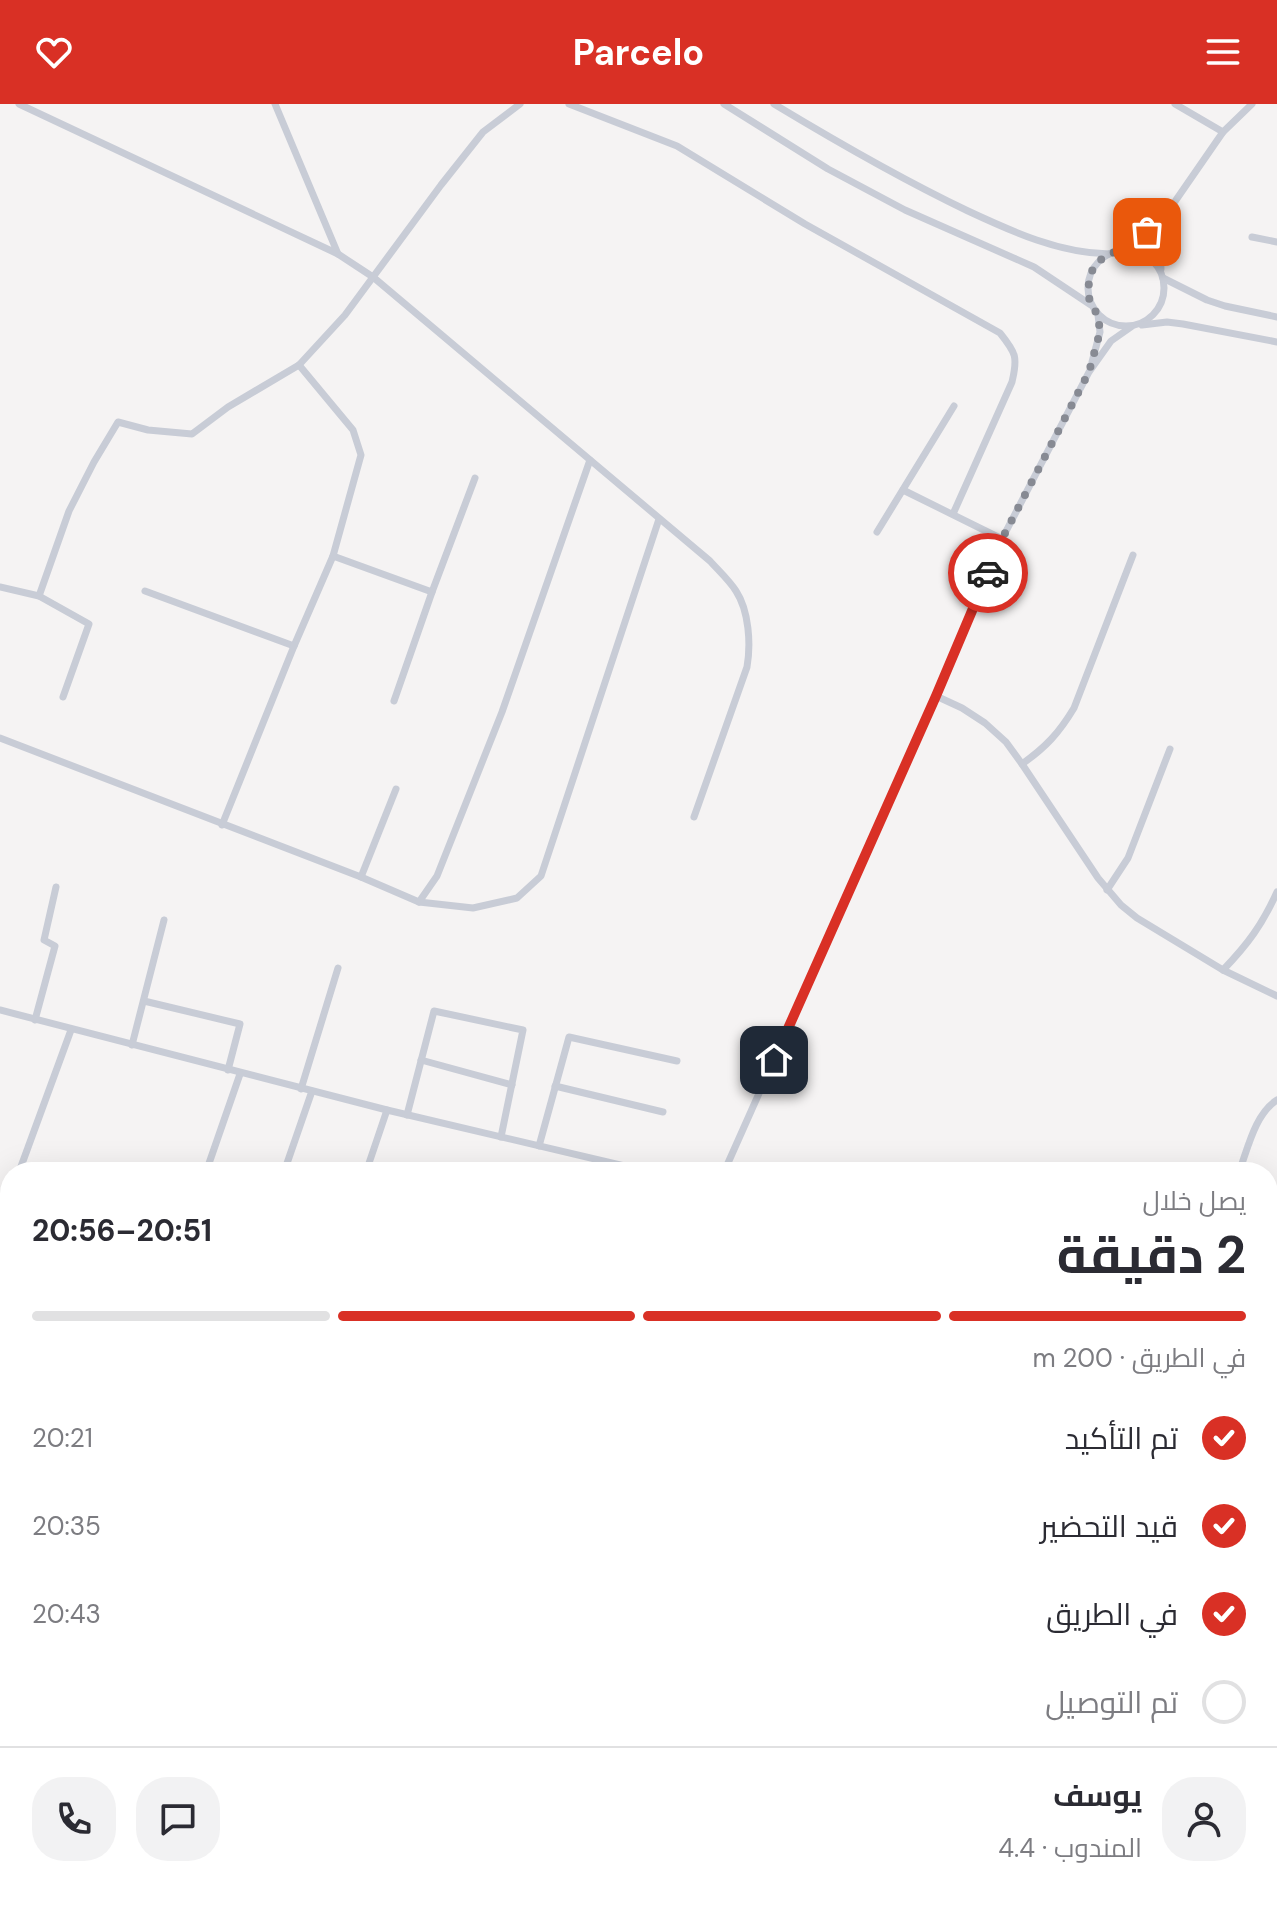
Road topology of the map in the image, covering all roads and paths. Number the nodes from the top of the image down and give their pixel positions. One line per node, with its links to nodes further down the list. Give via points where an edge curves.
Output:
1 (19, 104): 14 (lane)
2 (275, 104): 14 (lane)
3 (520, 104): 17 (lane, via 483,132)
4 (569, 104): 29 (lane, via 677,146 1000,333 1013,350 1012,382)
5 (724, 104): 18 (lane, via 841,176 1034,267)
6 (774, 104): 15 (lane, via 915,186 1012,231 1072,250)
7 (1175, 104): 9 (lane)
8 (1252, 104): 9 (lane)
9 (1223, 132): 10 (lane)
10 (1167, 213): 13 (lane); 16 (lane, via 1160,241)
11 (1252, 237): 12 (lane)
12 (1277, 242)
13 (1125, 249): 15 (lane); 16 (lane, via 1144,254)
14 (338, 254): 17 (lane)
15 (1109, 254): 18 (lane, via 1092,271)
16 (1162, 274): 20 (lane, via 1207,300); 21 (lane, via 1159,309)
17 (373, 277): 23 (lane); 26 (lane)
18 (1091, 305): 19 (lane)
19 (1098, 315): 21 (lane, via 1113,325); 24 (lane, via 1100,332)
20 (1277, 317)
21 (1135, 326): 22 (lane, via 1167,322); 24 (lane, via 1111,341)
22 (1277, 342)
23 (299, 365): 34 (lane, via 353,430 361,455); 38 (lane, via 192,434 118,422 69,511)
24 (1089, 372): 32 (lane)
25 (954, 406): 28 (lane)
26 (590, 460): 30 (lane); 53 (lane, via 502,712 437,876)
27 (475, 478): 37 (lane)
28 (903, 490): 29 (lane); 31 (lane)
29 (953, 514): 32 (lane)
30 (659, 519): 47 (lane, via 710,561 737,592 746,617 747,667); 53 (lane, via 541,876 517,898 473,908)
31 (877, 532)
32 (1002, 539): 40 (lane)
33 (1133, 555): 45 (lane, via 1074,708 1061,730)
34 (333, 556): 37 (lane); 39 (lane)
35 (0, 587): 38 (lane)
36 (145, 591): 39 (lane)
37 (432, 592): 42 (lane)
38 (39, 596): 41 (lane, via 89,624)
39 (294, 646): 48 (lane)
40 (936, 696): 45 (lane, via 985,723); 82 (lane)
41 (63, 697)
42 (394, 701)
43 (0, 738): 48 (lane)
44 (1170, 749): 51 (lane, via 1128,858)
45 (1022, 764): 51 (lane)
46 (396, 789): 49 (lane)
47 (694, 817)
48 (222, 825): 49 (lane)
49 (361, 877): 53 (lane)
50 (56, 887): 60 (lane, via 44,940 55,946)
51 (1107, 890): 56 (lane, via 1137,918)
52 (1277, 892): 56 (lane, via 1266,917)
53 (419, 902)
54 (164, 920): 58 (lane)
55 (338, 968): 69 (lane)
56 (1223, 970): 57 (lane)
57 (1277, 996)
58 (144, 1001): 62 (lane); 65 (lane, via 240,1024)
59 (0, 1010): 60 (lane)
60 (35, 1020): 61 (lane)
61 (71, 1030): 62 (lane); 77 (lane)
62 (132, 1045): 65 (lane)
63 (421, 1060): 67 (lane); 67 (lane, via 434,1011 523,1030); 74 (lane)
64 (677, 1061): 68 (lane, via 569,1037)
65 (228, 1070): 66 (lane)
66 (240, 1074): 69 (lane); 78 (lane)
67 (512, 1085): 75 (lane)
68 (555, 1086): 73 (lane); 76 (lane)
69 (301, 1089): 70 (lane)
70 (312, 1091): 72 (lane); 79 (lane)
71 (1277, 1100): 83 (lane, via 1265,1109)
72 (387, 1110): 74 (lane); 80 (lane)
73 (663, 1112)
74 (407, 1115): 75 (lane)
75 (501, 1137): 76 (lane)
76 (539, 1146): 81 (lane)
77 (23, 1162)
78 (209, 1162)
79 (287, 1162)
80 (369, 1162)
81 (594, 1162)
82 (728, 1162)
83 (1243, 1162)

